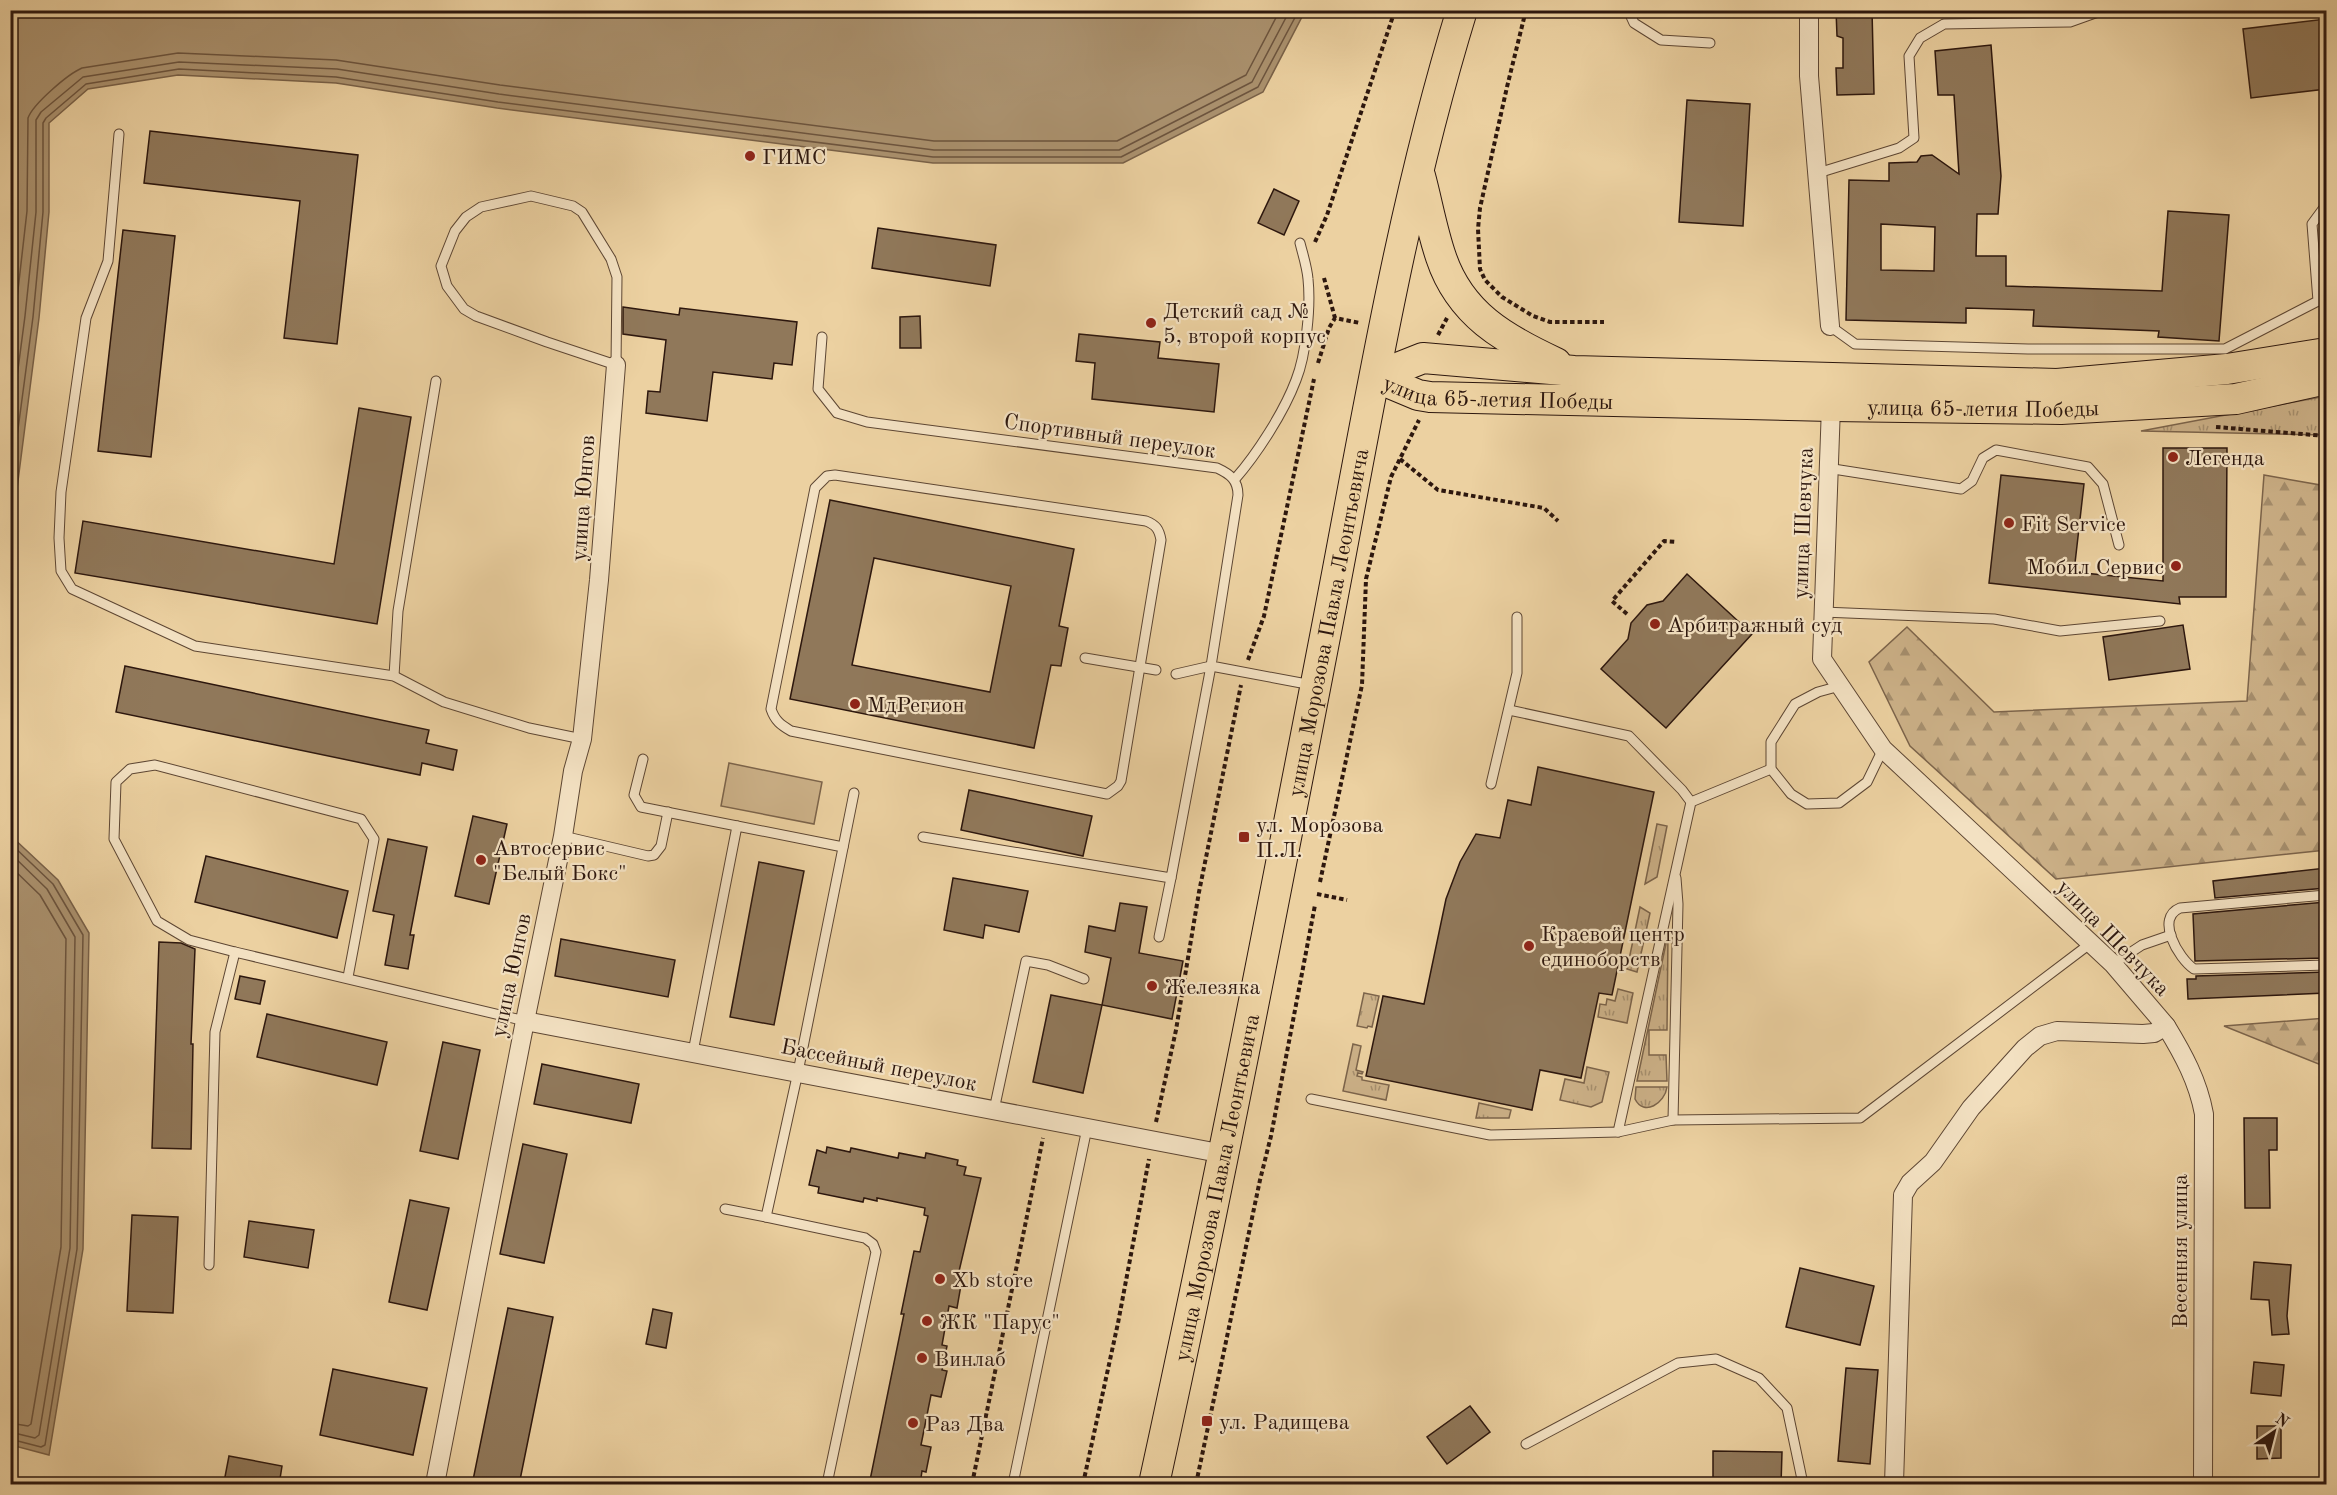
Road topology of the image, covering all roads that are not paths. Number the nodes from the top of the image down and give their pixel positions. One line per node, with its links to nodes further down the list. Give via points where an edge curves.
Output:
1 (1462, 10): 7 (main road, улица Морозова Павла Леонтьевича)
2 (1628, 10): 5 (lane, via 1634,23 1661,40)
3 (1809, 10): 8 (street, via 1809,76)
4 (2219, 12): 8 (lane, via 2098,12 2070,22 1944,24 1920,38 1909,56 1914,138 1899,148)
5 (1710, 43)
6 (119, 134): 32 (lane, via 108,261 86,318 61,492 61,571 72,589 195,646)
7 (1419, 170): 16 (main road, via 1441,257 1470,309 1504,337); 17 (main road, улица Морозова Павла Леонтьевича)
8 (1818, 172): 12 (street)
9 (2326, 205): 11 (lane, via 2312,225)
10 (1300, 243): 22 (lane, via 1308,277 1309,314 1297,378 1255,454)
11 (2322, 300): 12 (lane, via 2225,349 1855,345)
12 (1830, 326)
13 (822, 338): 22 (lane, Спортивный переулок, via 818,389 837,413 867,422 1217,468)
14 (2326, 353): 16 (main road, улица 65-летия Победы, via 2227,369 2057,384)
15 (616, 365): 15 (lane, via 617,277 611,259 582,212 573,206 531,196 481,207 465,217 454,231 441,266 447,286 464,309); 36 (street, улица Юнгов, via 600,580)
16 (1574, 371): 17 (main road, улица 65-летия Победы, via 1422,358)
17 (1375, 377): 20 (main road, улица 65-летия Победы, via 1430,397); 33 (main road, улица Морозова Павла Леонтьевича)
18 (2326, 379): 20 (main road, улица 65-летия Победы, via 2236,399 2061,410)
19 (436, 381): 32 (lane, via 398,611)
20 (1831, 406): 21 (street, улица Шевчука)
21 (1827, 468): 23 (lane, via 1961,489 1972,481 1983,458 1996,450 2088,467 2103,484); 24 (street, улица Шевчука)
22 (1235, 479): 28 (lane, Спортивный переулок, via 1238,495)
23 (2119, 545)
24 (1823, 612): 26 (lane, via 1994,619 2060,631); 34 (street, улица Шевчука, via 1822,659)
25 (1517, 617): 35 (lane, via 1518,673)
26 (2160, 621)
27 (1085, 658): 29 (lane)
28 (1211, 666): 31 (lane); 33 (lane); 49 (lane, Спортивный переулок)
29 (1139, 667): 29 (lane, via 1161,540 1155,525 835,475 827,476 815,488 771,710 786,728 803,733 1107,794 1121,781); 30 (lane)
30 (1156, 670)
31 (1176, 674)
32 (394, 676): 36 (lane, via 444,702 529,728)
33 (1316, 686): 68 (main road, улица Морозова Павла Леонтьевича)
34 (1840, 686): 37 (street, улица Шевчука); 39 (lane, via 1795,704 1771,742)
35 (1509, 710): 40 (lane); 42 (lane, via 1629,736)
36 (582, 739): 45 (street, улица Юнгов)
37 (1883, 748): 39 (lane, via 1867,782 1839,802 1807,804 1791,794); 53 (street, улица Шевчука)
38 (643, 759): 43 (lane, via 636,801 641,807)
39 (1771, 769): 42 (lane)
40 (1491, 784)
41 (854, 793): 47 (lane)
42 (1691, 802): 48 (lane)
43 (668, 812): 44 (lane); 45 (lane, via 661,846 654,855)
44 (737, 826): 47 (lane); 61 (lane)
45 (563, 836): 59 (street, улица Юнгов)
46 (923, 837): 49 (lane)
47 (843, 847): 62 (lane)
48 (1675, 867): 65 (lane, via 1678,904); 67 (lane)
49 (1171, 878): 52 (lane, Спортивный переулок)
50 (2326, 895): 51 (lane, via 2180,908 2169,916)
51 (2171, 935): 55 (lane, via 2142,945); 56 (lane, via 2183,960 2194,969)
52 (1159, 937)
53 (2091, 943): 55 (street, улица Шевчука); 65 (lane, via 1860,1118)
54 (236, 952): 57 (lane); 57 (lane, via 189,940 157,921 114,839 116,782 130,769 155,765 361,819 374,839); 71 (lane, via 215,1032)
55 (2113, 964): 60 (street, улица Шевчука)
56 (2326, 965)
57 (348, 977): 59 (lane)
58 (1084, 979): 64 (lane, via 1026,961)
59 (525, 1020): 61 (street, Бассейный переулок); 73 (street, улица Юнгов)
60 (2166, 1026): 78 (street, улица Шевчука, via 2143,1034 2057,1031 2040,1036 1971,1108 1933,1162 1910,1183 1903,1195); 79 (street, Весенняя улица, via 2188,1063 2204,1114)
61 (693, 1052): 62 (street, Бассейный переулок)
62 (798, 1072): 64 (street, Бассейный переулок); 70 (lane)
63 (1311, 1099): 67 (lane, via 1490,1135)
64 (994, 1110): 66 (street, Бассейный переулок)
65 (1673, 1120): 67 (lane)
66 (1088, 1128): 68 (street, Бассейный переулок); 75 (lane)
67 (1618, 1132)
68 (1224, 1154): 76 (main road, улица Морозова Павла Леонтьевича)
69 (725, 1209): 70 (lane)
70 (766, 1217): 74 (lane, via 865,1238 876,1252)
71 (209, 1265)
72 (1526, 1444): 77 (lane, via 1678,1363 1716,1359 1759,1378 1787,1408)
73 (435, 1485)
74 (827, 1485)
75 (1013, 1485)
76 (1154, 1485)
77 (1803, 1485)
78 (1894, 1485)
79 (2203, 1485)

